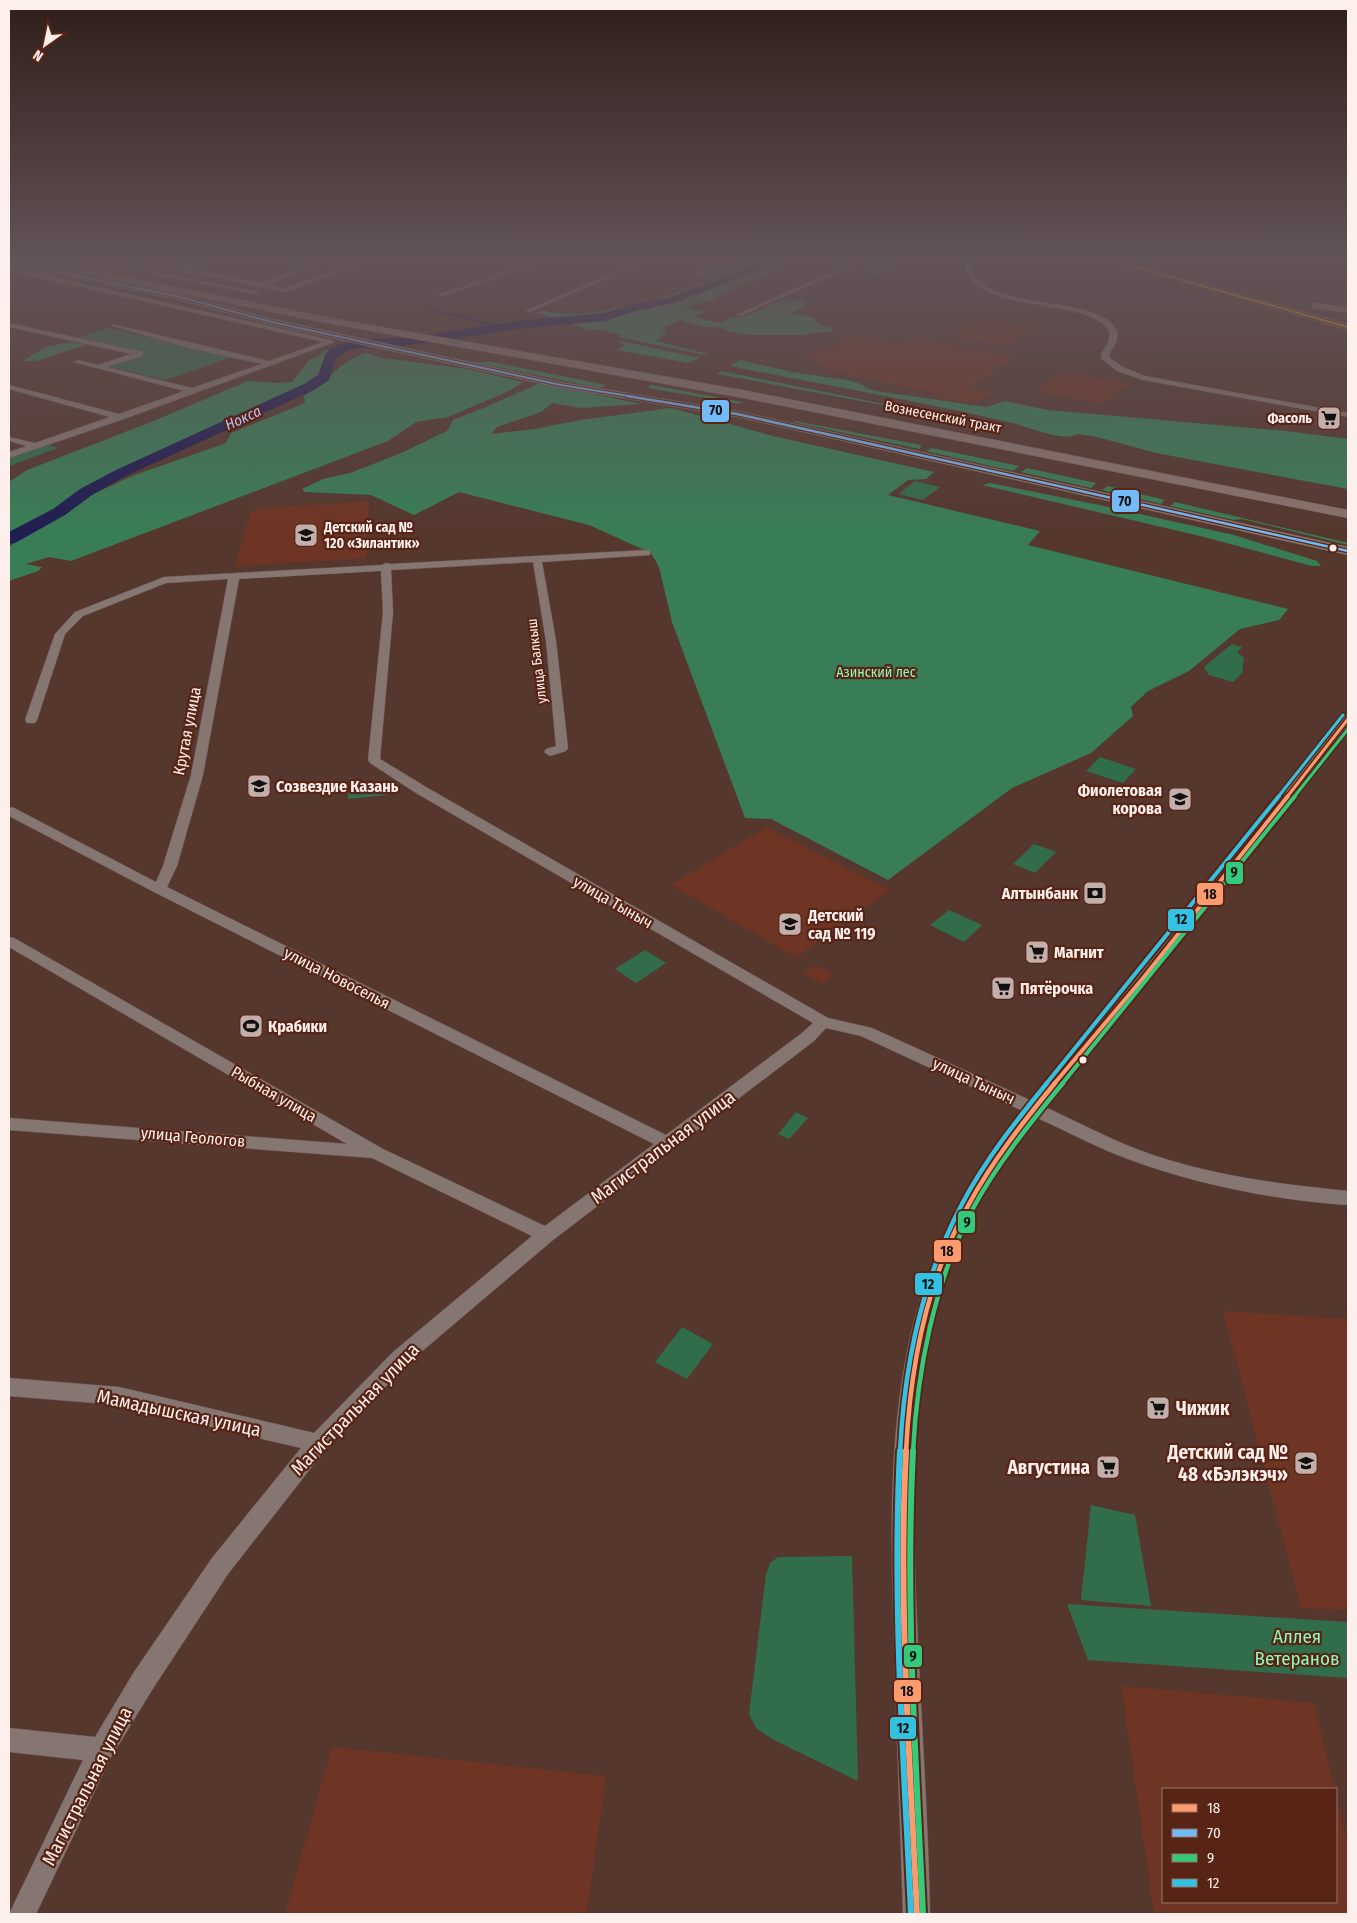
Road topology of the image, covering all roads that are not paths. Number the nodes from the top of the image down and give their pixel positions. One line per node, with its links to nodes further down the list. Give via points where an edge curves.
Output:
1 (120, 350): 10 (street, via 140,354)
2 (209, 350): 9 (street)
3 (308, 350): 9 (street)
4 (400, 350): 20 (street, via 562,385 737,414)
5 (491, 350): 19 (main road, Вознесенский тракт, via 743,394)
6 (531, 350): 18 (main road, Вознесенский тракт, via 755,389)
7 (1108, 350): 13 (street, via 1106,359 1120,369 1143,378)
8 (78, 362): 10 (street)
9 (268, 363): 12 (street)
10 (99, 368): 12 (street)
11 (9, 387): 14 (street)
12 (194, 391): 14 (street)
13 (1348, 415)
14 (121, 417): 16 (street)
15 (9, 439): 16 (street)
16 (36, 446): 17 (street)
17 (9, 455)
18 (1348, 504)
19 (1348, 514)
20 (1348, 551)
21 (647, 553): 22 (street)
22 (537, 559): 23 (street); 27 (street, улица Балкыш, via 551,641 562,748)
23 (386, 566): 24 (street); 31 (street, улица Тыныч, via 388,612 374,760 420,790)
24 (234, 576): 26 (street, via 164,580 79,614 60,634); 29 (street, Крутая улица, via 197,775 170,866)
25 (1348, 719): 32 (street, via 1200,909)
26 (31, 720)
27 (550, 752)
28 (9, 811): 29 (street, улица Новоселья)
29 (159, 889): 34 (street, улица Новоселья)
30 (9, 941): 35 (street, Рыбная улица)
31 (823, 1022): 32 (street, улица Тыныч, via 866,1032); 34 (street, Магистральная улица, via 808,1037)
32 (1034, 1109): 36 (street, улица Тыныч, via 1175,1170 1254,1186); 43 (street, via 977,1188 953,1237 932,1293 916,1354 908,1421 903,1528)
33 (9, 1124): 35 (street, улица Геологов)
34 (667, 1143): 37 (street, Магистральная улица)
35 (377, 1153): 37 (street, Рыбная улица)
36 (1348, 1198)
37 (546, 1236): 39 (street, Магистральная улица, via 400,1358)
38 (9, 1387): 39 (street, Мамадышская улица, via 119,1396)
39 (318, 1443): 41 (street, Магистральная улица, via 220,1566)
40 (9, 1740): 41 (street)
41 (101, 1750): 42 (street, Магистральная улица)
42 (22, 1914)
43 (917, 1914)

